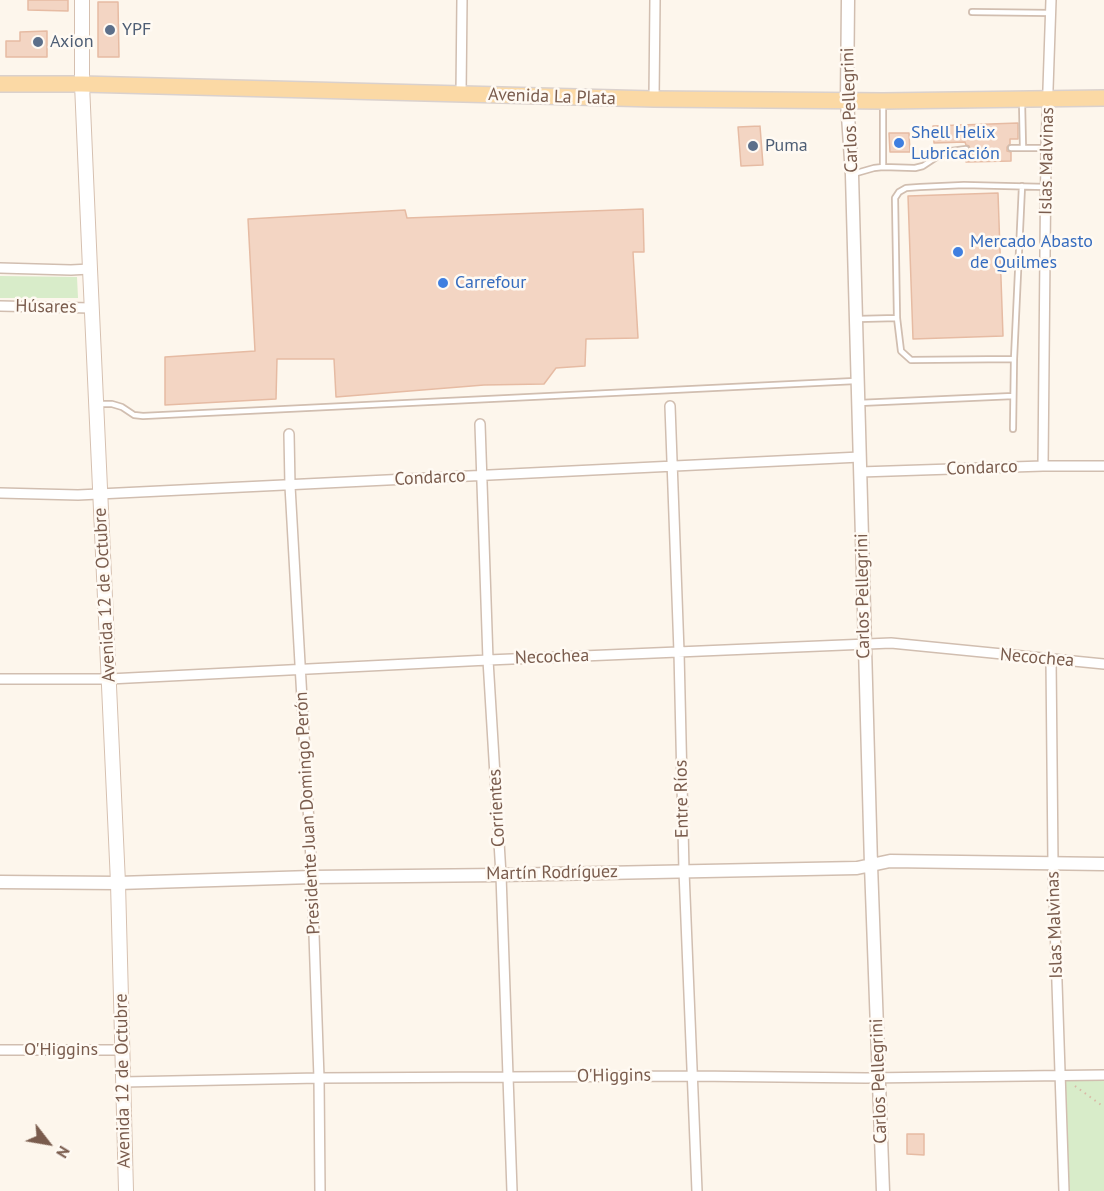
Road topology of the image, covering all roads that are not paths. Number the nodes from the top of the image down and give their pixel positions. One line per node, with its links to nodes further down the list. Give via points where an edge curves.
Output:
1 (82, 0): 9 (main road, Avenida 12 de Octubre)
2 (462, 0): 10 (street)
3 (655, 0): 12 (street)
4 (848, 0): 15 (street, Carlos Pellegrini)
5 (1051, 0): 7 (street, Islas Malvinas)
6 (972, 12): 7 (lane)
7 (1051, 14): 14 (street, Islas Malvinas)
8 (0, 84): 9 (main road, Avenida La Plata)
9 (82, 84): 10 (main road, Avenida La Plata); 26 (main road, Avenida 12 de Octubre)
10 (461, 94): 12 (main road, Avenida La Plata)
11 (1104, 98): 14 (main road, Avenida La Plata)
12 (654, 99): 15 (main road, Avenida La Plata)
13 (1022, 100): 14 (main road, Avenida La Plata); 16 (main road, Avenida La Plata); 19 (lane)
14 (1048, 100): 17 (street, Islas Malvinas)
15 (847, 101): 16 (main road, Avenida La Plata); 22 (street, Carlos Pellegrini)
16 (884, 101): 21 (lane)
17 (1046, 147): 19 (lane); 24 (street, Islas Malvinas)
18 (1011, 148): 19 (lane)
19 (1023, 148)
20 (966, 149): 21 (lane, via 951,150 915,168)
21 (883, 167): 22 (lane)
22 (852, 175): 30 (street, Carlos Pellegrini)
23 (1022, 186): 24 (lane); 29 (lane, via 920,187 906,188 897,194); 31 (lane)
24 (1046, 187): 42 (street, Islas Malvinas)
25 (0, 268): 26 (street, Húsares)
26 (90, 269): 28 (main road, Avenida 12 de Octubre)
27 (0, 306): 28 (street, Húsares)
28 (91, 308): 35 (main road, Avenida 12 de Octubre)
29 (897, 318): 30 (lane); 31 (lane, via 901,351 911,360)
30 (856, 320): 32 (street, Carlos Pellegrini)
31 (1014, 359): 33 (lane)
32 (858, 381): 34 (street, Carlos Pellegrini); 35 (lane, via 143,416 112,404)
33 (1013, 396): 34 (lane); 38 (lane)
34 (859, 403): 40 (street, Carlos Pellegrini)
35 (96, 404): 48 (main road, Avenida 12 de Octubre)
36 (670, 406): 41 (street, Entre Ríos)
37 (480, 424): 45 (street, Corrientes)
38 (1013, 429)
39 (289, 434): 46 (street, Presidente Juan Domingo Perón)
40 (860, 458): 41 (street, Condarco); 44 (street, Carlos Pellegrini)
41 (672, 466): 45 (street, Condarco); 50 (street, Entre Ríos)
42 (1043, 466): 43 (street, Condarco); 44 (street, Condarco)
43 (1104, 466)
44 (860, 472): 49 (street, Carlos Pellegrini)
45 (482, 476): 46 (street, Condarco); 52 (street, Corrientes)
46 (290, 486): 48 (street, Condarco); 54 (street, Presidente Juan Domingo Perón)
47 (0, 493): 48 (street, Condarco)
48 (100, 494): 56 (main road, Avenida 12 de Octubre)
49 (864, 645): 50 (street, Necochea); 51 (street, Necochea, via 891,643); 59 (street, Carlos Pellegrini)
50 (679, 652): 52 (street, Necochea); 60 (street, Entre Ríos)
51 (1051, 659): 53 (street, Necochea); 57 (street, Islas Malvinas)
52 (488, 660): 54 (street, Necochea); 61 (street, Corrientes)
53 (1104, 664)
54 (300, 669): 56 (street, Necochea); 62 (street, Presidente Juan Domingo Perón)
55 (0, 679): 56 (street, Necochea)
56 (109, 679): 64 (main road, Avenida 12 de Octubre)
57 (1053, 864): 58 (street, Martín Rodríguez); 59 (street, Martín Rodríguez, via 890,861); 69 (street, Islas Malvinas)
58 (1104, 864)
59 (871, 865): 60 (street, Martín Rodríguez); 71 (street, Carlos Pellegrini)
60 (684, 871): 61 (street, Martín Rodríguez); 68 (street, Entre Ríos)
61 (501, 875): 62 (street, Martín Rodríguez); 70 (street, Corrientes)
62 (312, 877): 64 (street, Martín Rodríguez); 72 (street, Presidente Juan Domingo Perón)
63 (0, 882): 64 (street, Martín Rodríguez)
64 (118, 884): 66 (main road, Avenida 12 de Octubre)
65 (0, 1050): 66 (street, O'Higgins)
66 (122, 1050): 73 (main road, Avenida 12 de Octubre)
67 (1104, 1075): 69 (street, O'Higgins)
68 (693, 1076): 70 (street, O'Higgins); 71 (street, O'Higgins); 77 (street, Entre Ríos)
69 (1060, 1076): 71 (street, O'Higgins); 79 (street, Islas Malvinas)
70 (508, 1077): 72 (street, O'Higgins); 76 (street, Corrientes)
71 (879, 1077): 78 (street, Carlos Pellegrini)
72 (318, 1078): 73 (street, O'Higgins); 75 (street, Presidente Juan Domingo Perón)
73 (123, 1082): 74 (main road, Avenida 12 de Octubre)
74 (126, 1191)
75 (320, 1191)
76 (512, 1191)
77 (697, 1191)
78 (883, 1191)
79 (1064, 1191)

